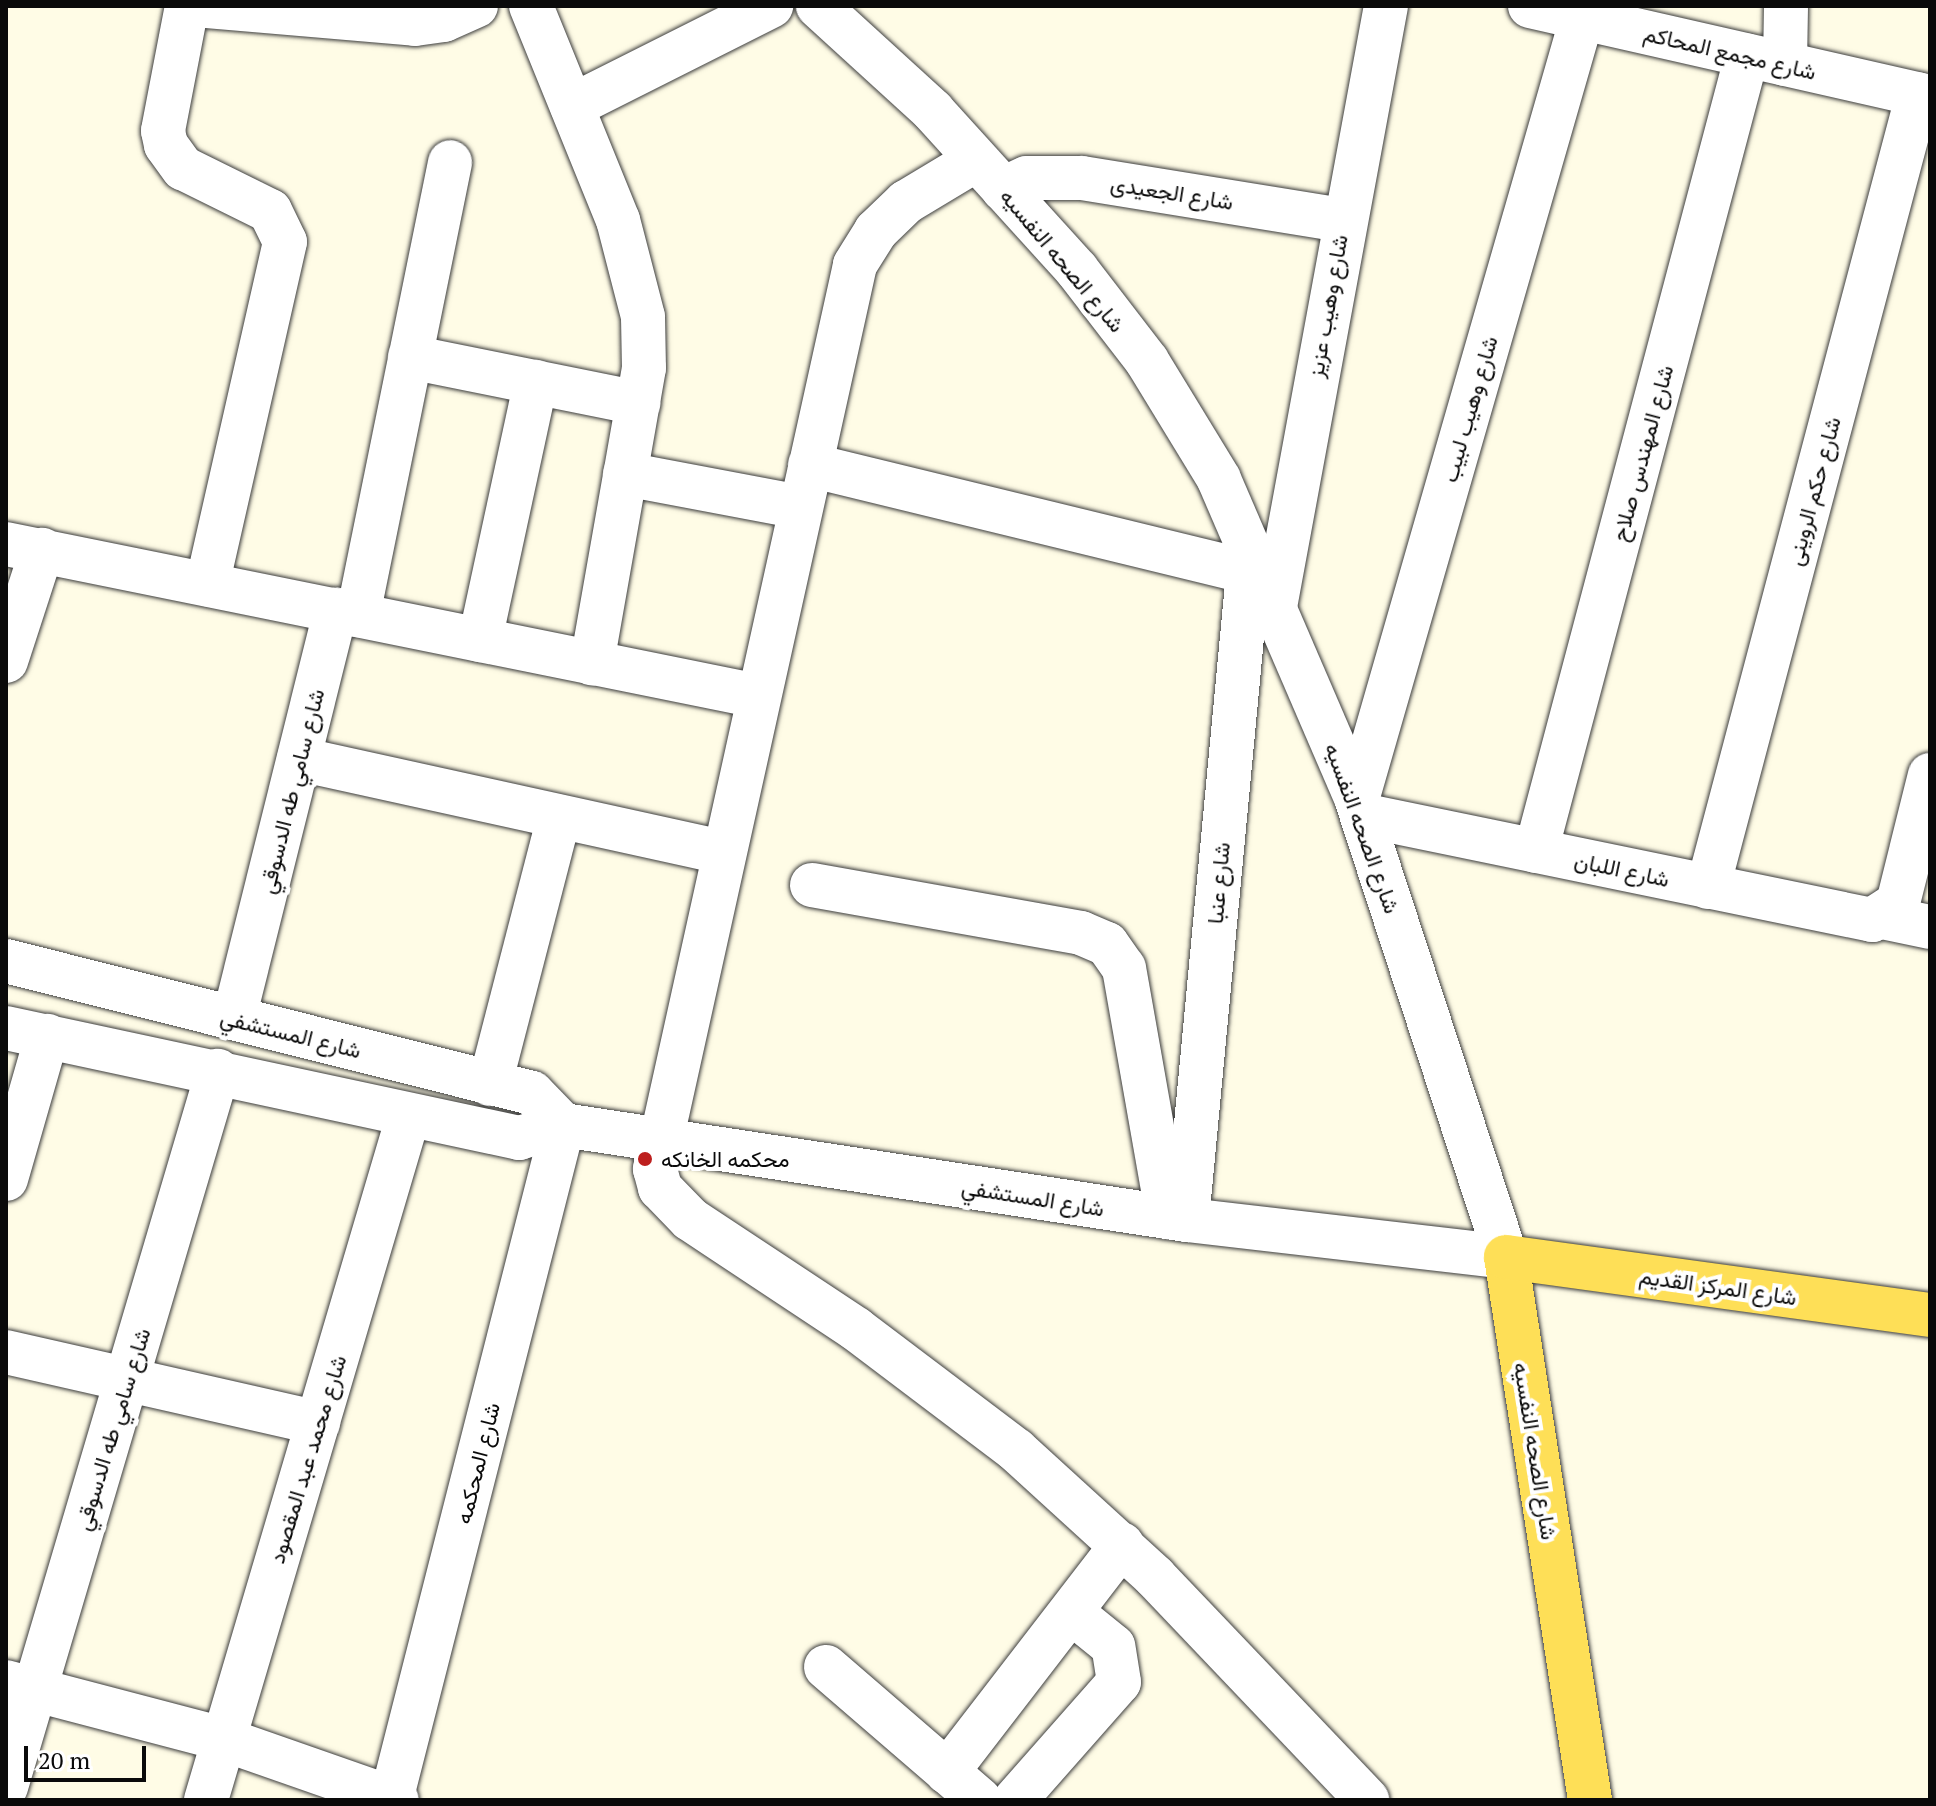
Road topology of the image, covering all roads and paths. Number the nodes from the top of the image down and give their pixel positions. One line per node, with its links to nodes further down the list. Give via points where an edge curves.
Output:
1 (187, 6): 25 (street, via 163,131 166,145 183,168 270,211 285,242)
2 (207, 6): 3 (street, via 415,24 444,20)
3 (476, 6)
4 (531, 6): 13 (street)
5 (771, 6): 13 (street)
6 (818, 6): 15 (street, شارع الصحه النفسيه, via 933,111)
7 (1386, 6): 16 (street, شارع وهيب عزيز)
8 (1530, 6): 10 (street, شارع مجمع المحاكم)
9 (1786, 6): 11 (street, شارع المهندس صلاح)
10 (1582, 18): 11 (street, شارع مجمع المحاكم); 34 (street, شارع وهيب لبيب)
11 (1766, 60): 12 (street, شارع مجمع المحاكم); 36 (street, شارع المهندس صلاح)
12 (1924, 96): 39 (street, شارع حكم الروينى)
13 (572, 106): 19 (street, via 634,268 643,330)
14 (450, 162): 17 (street, شارع سامي طه الدسوقي)
15 (989, 174): 16 (street, شارع الجعيدى, via 1082,178); 20 (street, شارع الجعيدى, via 906,202 876,231 855,265); 24 (street, شارع الصحه النفسيه, via 1077,270 1147,361 1219,479)
16 (1342, 220): 26 (street, شارع وهيب عزيز)
17 (410, 357): 18 (street); 27 (street, شارع سامي طه الدسوقي)
18 (536, 382): 19 (street); 28 (street)
19 (638, 403): 21 (street)
20 (810, 465): 22 (street, شارع الجعيدى); 24 (street)
21 (625, 474): 22 (street); 30 (street)
22 (799, 507): 31 (street, شارع الجعيدى)
23 (24, 547): 25 (street); 29 (street)
24 (1249, 559): 26 (street, شارع الصحه النفسيه); 51 (street, شارع عنبا)
25 (207, 584): 27 (street)
26 (1275, 607): 34 (street, شارع الصحه النفسيه)
27 (347, 612): 28 (street); 32 (street, شارع سامي طه الدسوقي)
28 (480, 640): 30 (street)
29 (6, 661)
30 (592, 663): 31 (street)
31 (757, 696): 37 (street, شارع الجعيدى)
32 (299, 759): 35 (street); 43 (street, شارع سامي طه الدسوقي)
33 (1930, 775): 40 (street, via 1898,903)
34 (1360, 808): 36 (street, شارع اللبان); 52 (street, شارع الصحه النفسيه)
35 (559, 817): 37 (street); 46 (street)
36 (1536, 851): 39 (street, شارع اللبان)
37 (721, 852): 49 (street, شارع الجعيدى)
38 (812, 885): 51 (street, via 1081,933 1107,944 1124,968)
39 (1708, 887): 40 (street, شارع اللبان, via 1861,919)
40 (1882, 917): 41 (street, شارع اللبان)
41 (1930, 927)
42 (6, 961): 43 (street, شارع المستشفي)
43 (234, 1018): 46 (street, شارع المستشفي)
44 (26, 1032): 45 (street, شارع المستشفي); 50 (street)
45 (218, 1071): 47 (street, شارع المستشفي); 55 (street, شارع سامي طه الدسوقي)
46 (490, 1084): 48 (street, شارع المستشفي, via 532,1093)
47 (408, 1117): 48 (street, شارع المستشفي, via 519,1138); 56 (street, شارع محمد عبد المقصود)
48 (563, 1125): 49 (street, شارع المستشفي); 64 (street, شارع المحكمه)
49 (660, 1141): 51 (street, شارع المستشفي); 57 (street, شارع الجعيدى, via 655,1169 660,1188 673,1205 937,1388)
50 (6, 1179)
51 (1177, 1218): 52 (street, شارع المستشفي)
52 (1506, 1257): 53 (main road, شارع المركز القديم); 69 (main road, شارع الصحه النفسيه)
53 (1930, 1315)
54 (6, 1352): 55 (street)
55 (127, 1379): 56 (street); 60 (street, شارع سامي طه الدسوقي)
56 (318, 1423): 61 (street, شارع محمد عبد المقصود)
57 (1122, 1545): 58 (street); 68 (street, شارع الجعيدى)
58 (1071, 1612): 62 (street); 67 (street, via 1113,1646 1119,1682)
59 (826, 1667): 62 (street)
60 (21, 1685): 61 (street); 63 (street, شارع سامي طه الدسوقي)
61 (223, 1739): 64 (street); 65 (street, شارع محمد عبد المقصود)
62 (947, 1772): 66 (street)
63 (6, 1787)
64 (393, 1799)
65 (206, 1800)
66 (980, 1800)
67 (1015, 1800)
68 (1367, 1800)
69 (1590, 1800)

